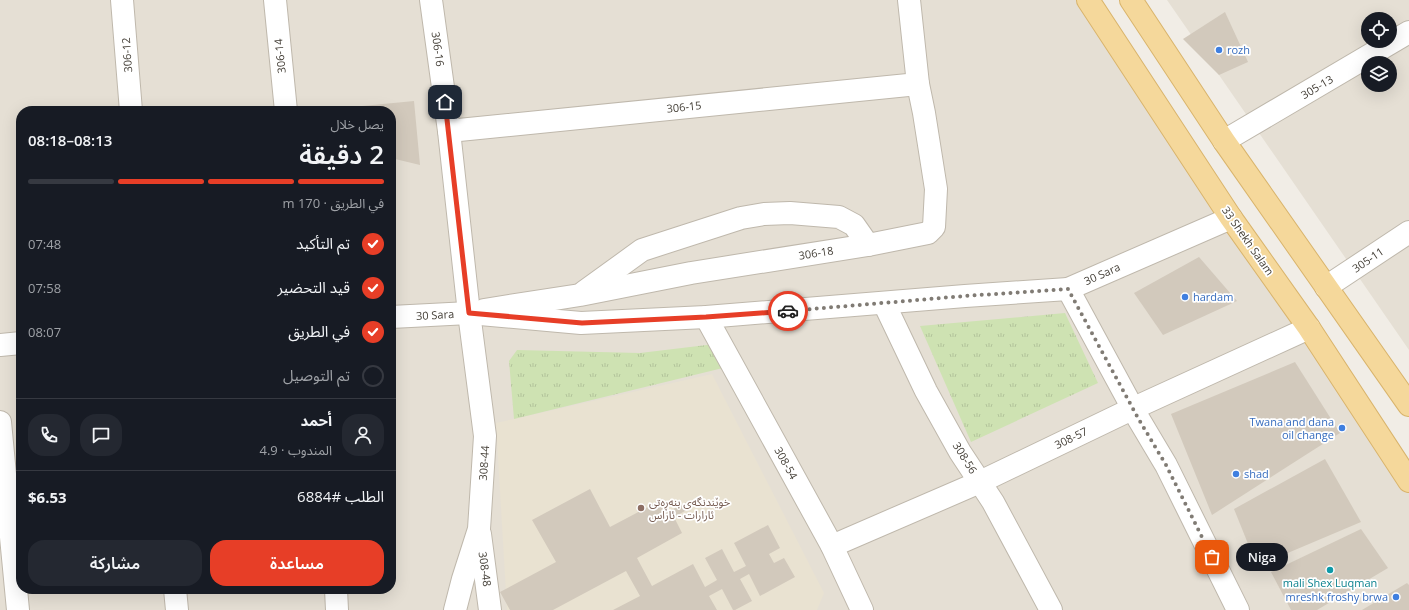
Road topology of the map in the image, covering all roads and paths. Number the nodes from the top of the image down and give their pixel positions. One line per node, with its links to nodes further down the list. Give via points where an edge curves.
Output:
1 (122, 0): 9 (street, 306-12)
2 (274, 0): 10 (street, 306-14)
3 (431, 0): 11 (street, 306-16)
4 (909, 0): 8 (street, 306-18)
5 (1088, 0): 13 (main road, 33 Shekh Salam)
6 (1133, 1): 12 (main road)
7 (1409, 32): 12 (street, 305-13)
8 (918, 84): 11 (street, 306-15); 15 (street, 306-18, via 936,189 934,227 928,233)
9 (131, 106)
10 (285, 106)
11 (449, 131): 20 (street, 306-16)
12 (1224, 141): 16 (main road)
13 (1231, 218): 17 (street, 30 Sara); 23 (main road, 33 Shekh Salam)
14 (1409, 232): 16 (street, 305-11)
15 (868, 245): 18 (street, 306-18, via 691,273); 18 (street, via 854,225 839,217 790,213 756,215 642,250)
16 (1326, 287): 26 (main road)
17 (1068, 289): 19 (street, 30 Sara); 27 (street)
18 (580, 295): 20 (street, 306-18)
19 (884, 303): 22 (street, 30 Sara); 30 (street, 308-56, via 926,391)
20 (469, 313): 21 (street, 30 Sara); 22 (street, 30 Sara, via 582,323); 31 (street, 308-44, via 485,436)
21 (396, 317)
22 (706, 317): 32 (street, 308-54)
23 (1309, 328): 27 (street, 308-57); 29 (main road, 33 Shekh Salam)
24 (16, 343): 25 (street)
25 (0, 345)
26 (1409, 405)
27 (1134, 408): 30 (street, 308-57); 44 (street, via 1166,465)
28 (0, 422): 33 (street)
29 (1409, 481)
30 (980, 482): 32 (street, 308-57); 43 (street, 308-56)
31 (479, 529): 40 (street, 308-44); 41 (street, 308-48)
32 (832, 546): 42 (street, 308-54)
33 (16, 589)
34 (16, 594): 37 (street)
35 (175, 594): 38 (street)
36 (336, 594): 39 (street)
37 (18, 610)
38 (177, 610)
39 (338, 610)
40 (456, 610)
41 (490, 610)
42 (862, 610)
43 (1051, 610)
44 (1238, 610)

